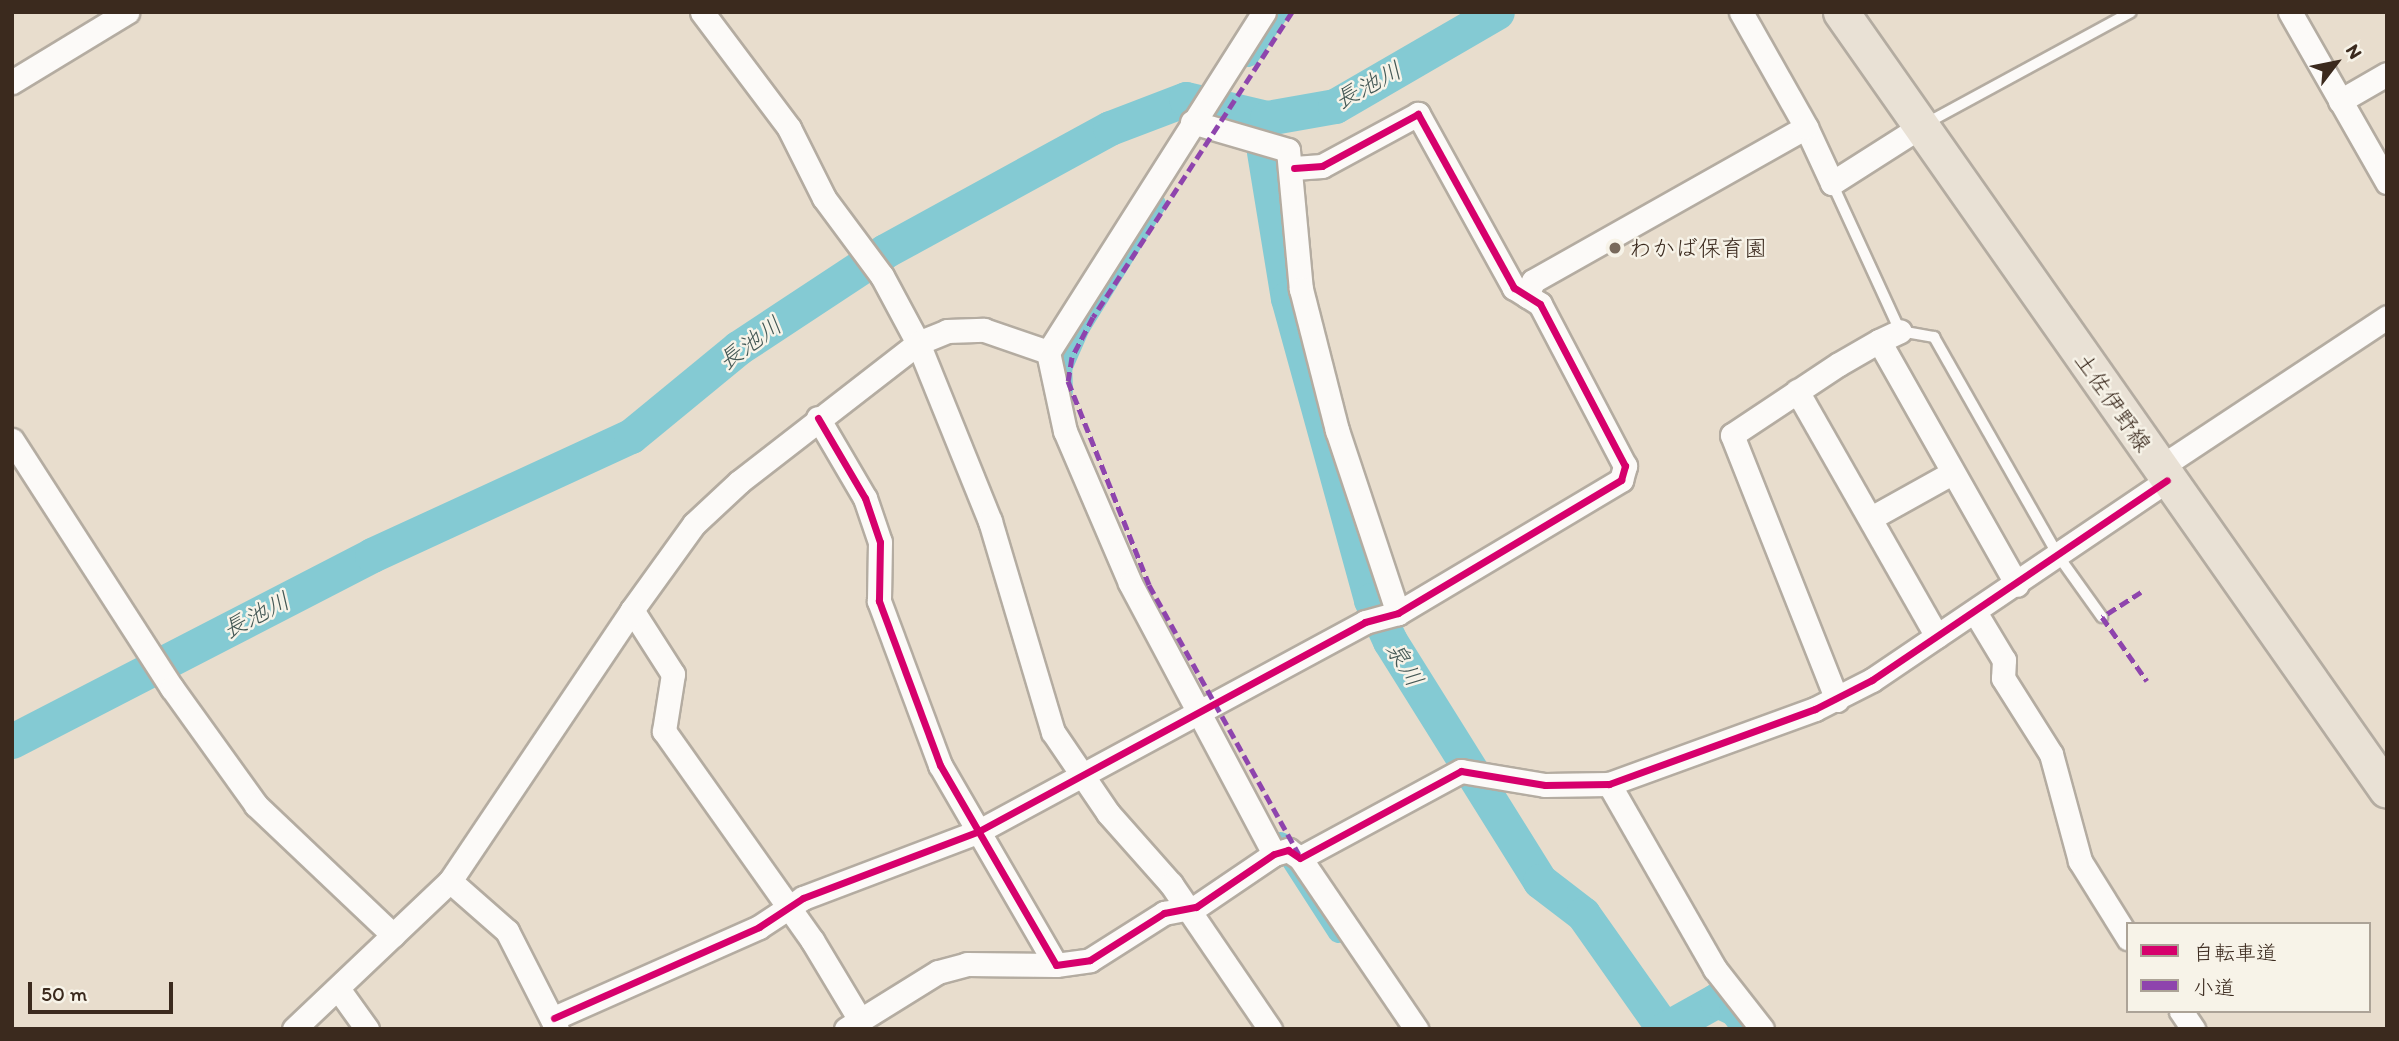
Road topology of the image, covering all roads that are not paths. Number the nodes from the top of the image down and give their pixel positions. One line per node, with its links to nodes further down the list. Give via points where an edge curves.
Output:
1 (127, 12): 9 (street)
2 (702, 12): 21 (street, via 789,128 824,198 882,276)
3 (1264, 12): 11 (street)
4 (1741, 12): 12 (street)
5 (1841, 12): 13 (main road, 土佐伊野線)
6 (2131, 12): 13 (lane)
7 (2290, 12): 10 (street)
8 (2387, 74): 10 (street)
9 (12, 82)
10 (2340, 101): 15 (street)
11 (1194, 118): 14 (street, via 1278,144); 22 (street)
12 (1806, 127): 16 (street); 17 (street, via 1533,281)
13 (1920, 127): 16 (street); 27 (main road, 土佐伊野線)
14 (1294, 168): 17 (street, via 1322,166 1418,114 1514,288); 34 (street, via 1301,289)
15 (2387, 182)
16 (1832, 183): 19 (lane)
17 (1527, 296): 34 (street, via 1540,304 1625,466 1621,480)
18 (2387, 317): 27 (street)
19 (1900, 331): 20 (street); 29 (lane, via 1934,337)
20 (1879, 341): 23 (street); 26 (street)
21 (918, 343): 22 (street, via 947,331 984,330); 24 (street); 38 (street, via 990,521 1041,706)
22 (1048, 352): 37 (street, via 1065,431 1130,583)
23 (1797, 391): 28 (street); 36 (street, via 1732,435)
24 (818, 418): 31 (street, via 694,524); 41 (street, via 865,498 880,542 880,601 940,765)
25 (12, 440): 46 (street, via 172,688 256,805)
26 (1952, 473): 28 (street); 30 (street)
27 (2163, 474): 29 (street); 40 (main road, 土佐伊野線)
28 (1871, 518): 35 (street)
29 (2059, 557): 30 (street); 33 (lane)
30 (2017, 585): 32 (street)
31 (632, 610): 43 (street); 44 (street, via 673,674 664,731)
32 (1975, 612): 35 (street); 47 (street, via 2004,660 2003,678 2051,754 2080,861)
33 (2102, 617)
34 (1385, 618): 37 (street)
35 (1937, 636): 36 (street)
36 (1837, 700): 39 (street)
37 (1204, 709): 38 (street); 42 (street)
38 (1077, 773): 41 (street); 45 (street, via 1171,884)
39 (1609, 784): 42 (street, via 1545,785 1470,771); 57 (street, via 1715,969)
40 (2387, 790)
41 (979, 831): 44 (street); 48 (street)
42 (1285, 853): 45 (street); 56 (street)
43 (450, 881): 46 (street); 51 (street, via 507,931)
44 (789, 907): 51 (street); 52 (street)
45 (1184, 909): 48 (street, via 1164,913 1090,960); 55 (street)
46 (393, 935): 49 (street)
47 (2126, 935)
48 (1056, 965): 52 (street, via 967,964 938,972)
49 (339, 990): 53 (street); 54 (street)
50 (2182, 1013): 58 (street)
51 (555, 1023)
52 (853, 1024)
53 (293, 1029)
54 (367, 1029)
55 (1270, 1029)
56 (1416, 1029)
57 (1762, 1029)
58 (2193, 1029)

